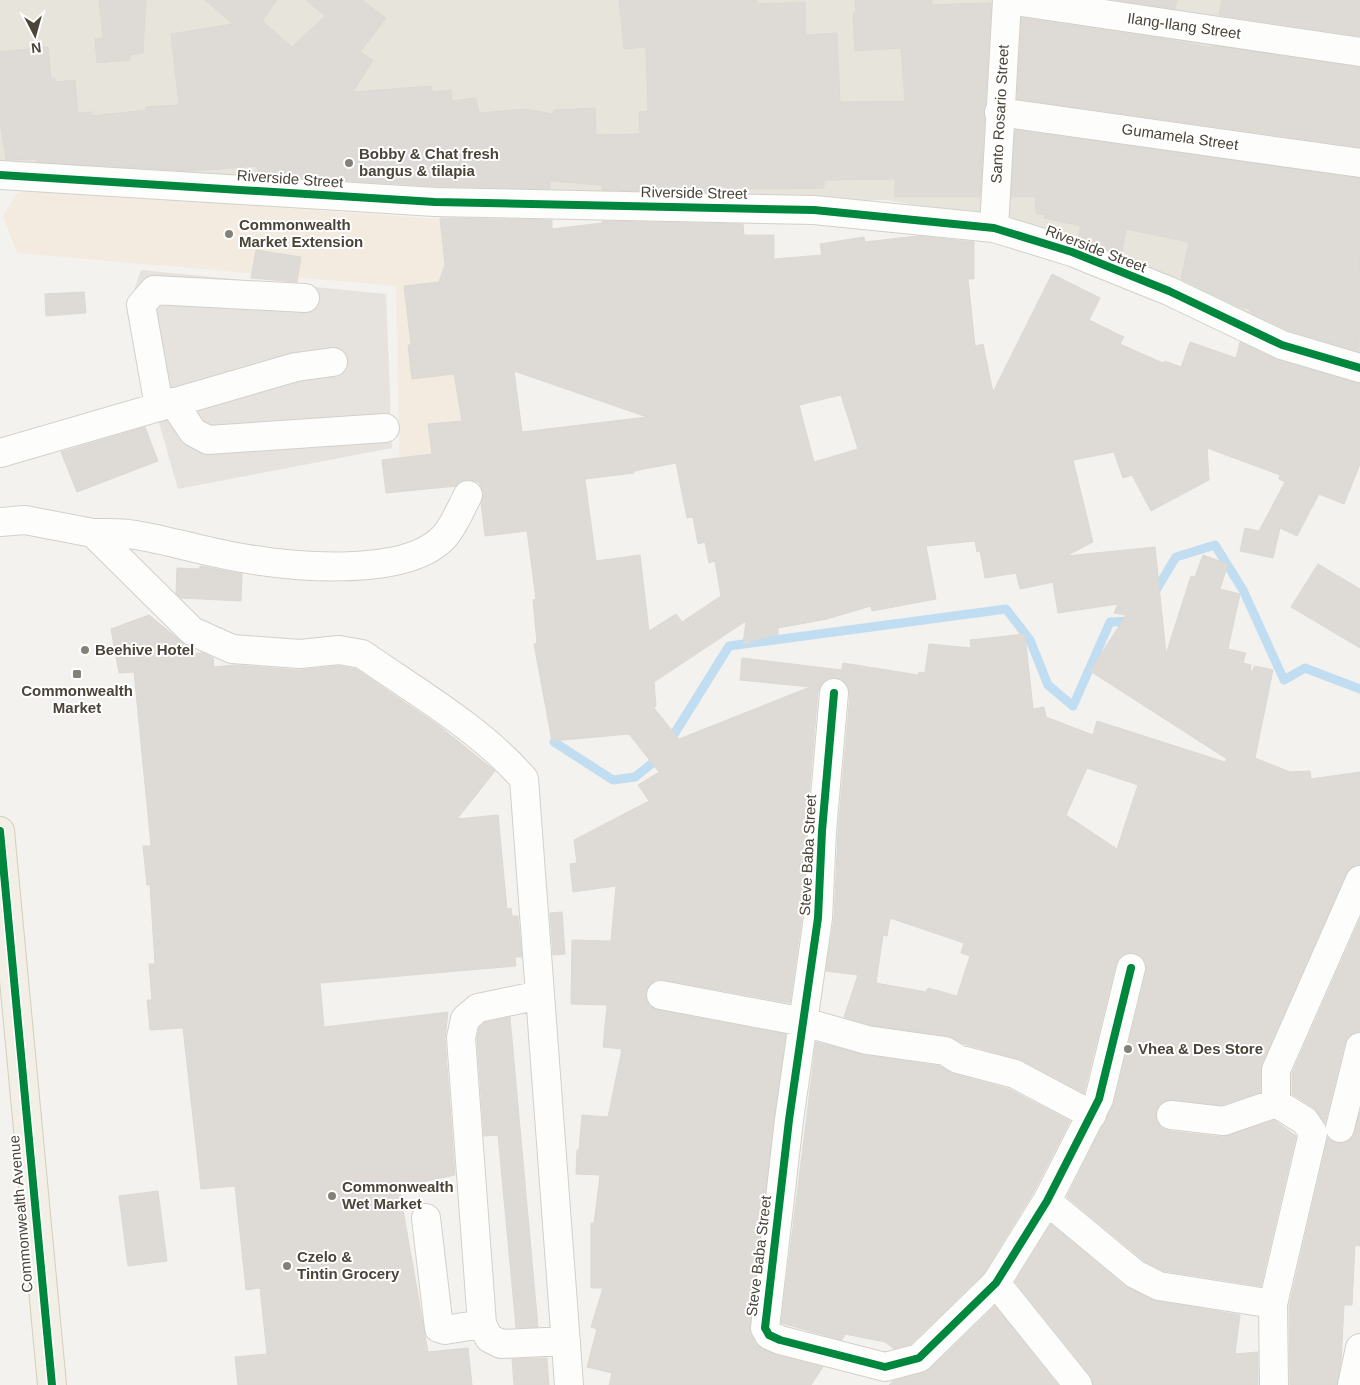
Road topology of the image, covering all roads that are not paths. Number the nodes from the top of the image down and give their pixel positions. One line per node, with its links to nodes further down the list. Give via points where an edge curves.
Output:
1 (1008, 0): 2 (street, Ilang-Ilang Street); 3 (street, Santo Rosario Street)
2 (1360, 52)
3 (999, 112): 4 (street, Gumamela Street); 6 (street, Santo Rosario Street)
4 (1360, 163)
5 (0, 175): 6 (street, Riverside Street, via 435,202 814,210)
6 (994, 228): 9 (street, Riverside Street, via 1072,252 1169,291 1282,345)
7 (305, 298): 10 (street, via 154,290 141,305)
8 (333, 362): 10 (street, via 296,367)
9 (1360, 368)
10 (166, 404): 11 (street, via 193,432 208,440); 12 (street)
11 (386, 428)
12 (0, 453)
13 (468, 494): 15 (street, via 444,537 419,553 366,566 339,567 250,559 133,534)
14 (0, 522): 15 (street, via 25,520)
15 (93, 533): 20 (street, via 192,631 232,649 300,654 339,650 362,654 512,764 524,779)
16 (834, 693): 22 (street, Steve Baba Street, via 818,918)
17 (0, 831): 37 (main road, Commonwealth Avenue)
18 (1360, 880): 24 (street, via 1276,1070)
19 (1131, 968): 25 (street, Steve Baba Street, via 1100,1099)
20 (540, 995): 33 (street, via 478,1008 465,1020 461,1038); 34 (street)
21 (661, 995): 22 (street)
22 (804, 1022): 25 (street, via 867,1040 945,1051 958,1059 1014,1074); 36 (street, Steve Baba Street, via 765,1328 769,1335 780,1340)
23 (1360, 1047): 27 (street)
24 (1276, 1103): 26 (street, via 1224,1121); 28 (street, via 1305,1120)
25 (1092, 1115): 29 (street, Steve Baba Street)
26 (1171, 1115)
27 (1350, 1131): 28 (street)
28 (1313, 1133): 32 (street)
29 (1047, 1201): 31 (street, Steve Baba Street); 32 (street, via 1135,1274 1159,1286)
30 (426, 1218): 33 (street, via 439,1328 445,1330)
31 (996, 1283): 36 (street, Steve Baba Street, via 919,1358); 39 (street)
32 (1273, 1304): 40 (street)
33 (482, 1324): 34 (street, via 489,1338 501,1344)
34 (566, 1341): 38 (street)
35 (1360, 1348): 41 (street)
36 (879, 1376)
37 (52, 1385)
38 (569, 1385)
39 (1078, 1385)
40 (1274, 1385)
41 (1352, 1385)

